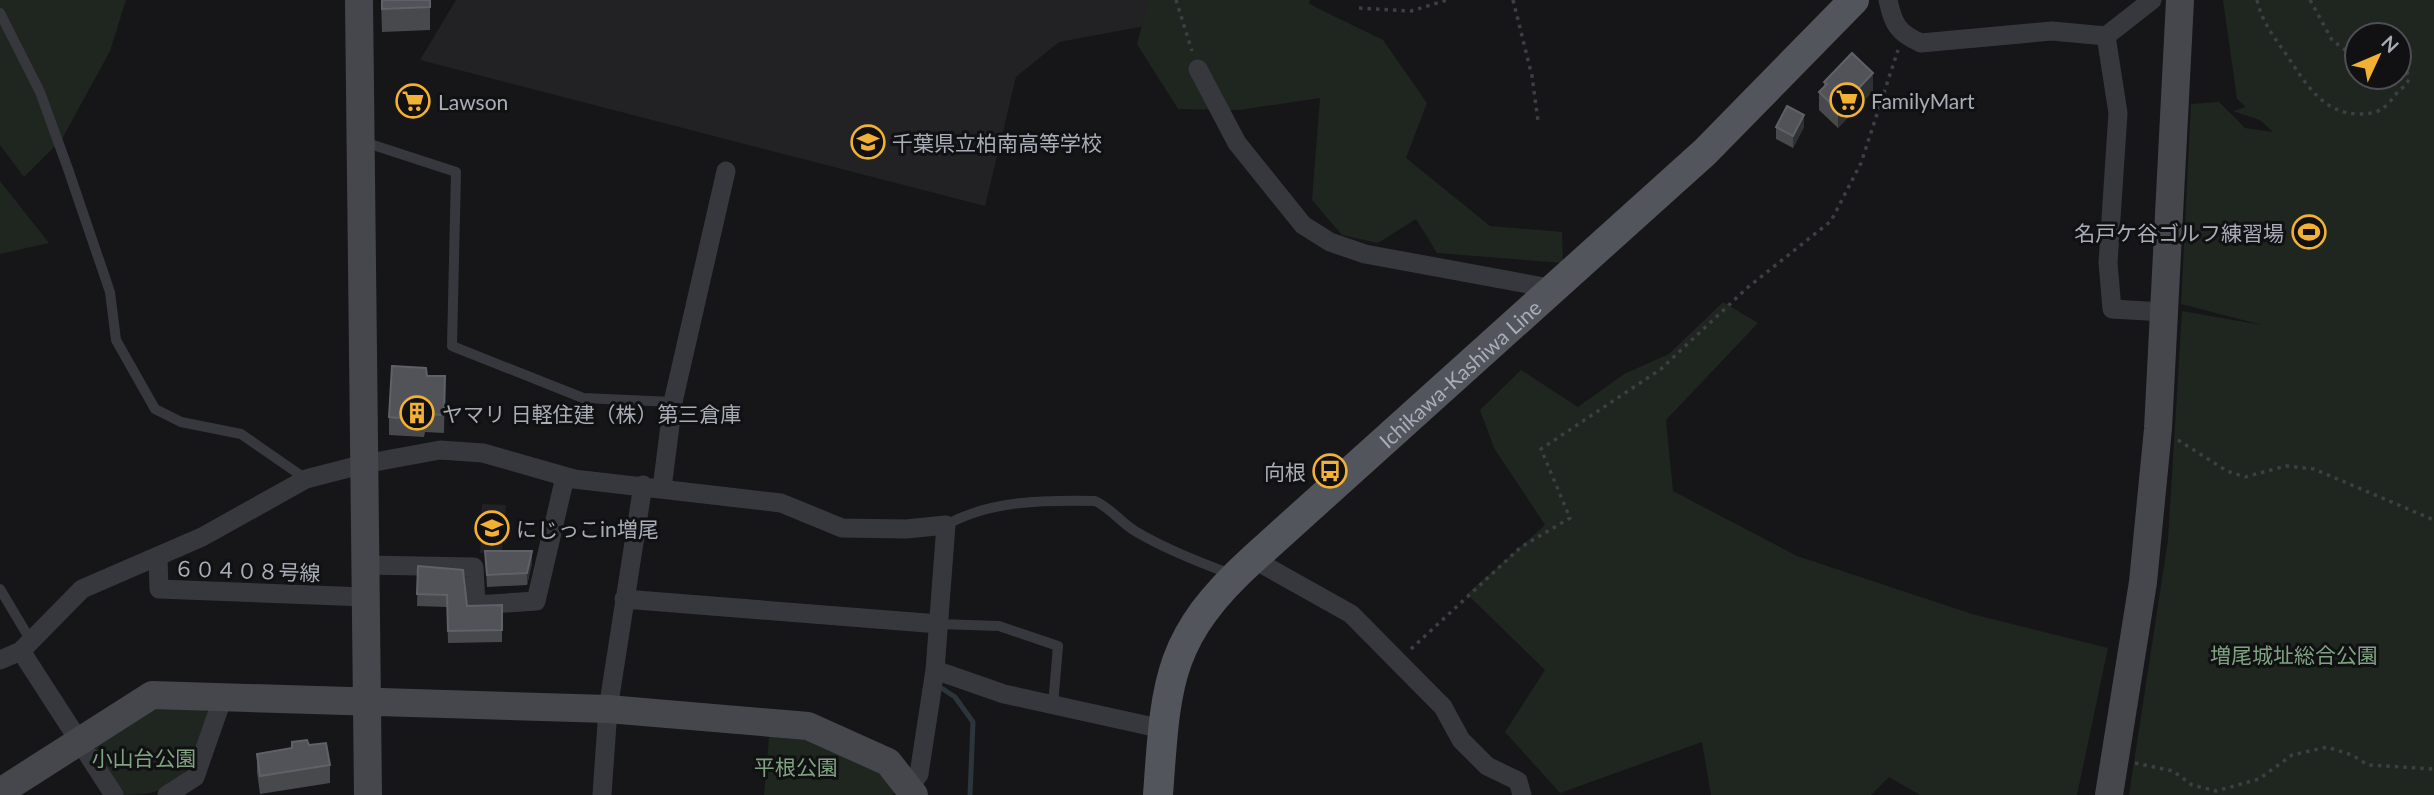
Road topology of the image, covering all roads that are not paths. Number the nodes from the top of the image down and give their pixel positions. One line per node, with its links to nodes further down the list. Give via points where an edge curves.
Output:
1 (359, 0): 9 (street)
2 (1854, 0): 11 (main road, Ichikawa-Kashiwa Line, via 1705,152)
3 (1888, 0): 7 (street, via 1893,24 1921,43 2040,32)
4 (2152, 0): 7 (street)
5 (2180, 0): 12 (street)
6 (0, 13): 16 (lane, via 30,68 68,169 110,292 116,340 155,409 181,422 241,434)
7 (2106, 36): 12 (street, via 2118,113 2108,263 2112,309)
8 (1198, 69): 11 (street, via 1237,143 1303,225 1331,242 1365,254)
9 (360, 141): 13 (lane, via 456,172 452,346 583,398); 14 (street)
10 (726, 171): 13 (street)
11 (1555, 289): 21 (main road, Ichikawa-Kashiwa Line)
12 (2164, 312): 43 (street, via 2143,582)
13 (673, 402): 17 (street)
14 (364, 464): 15 (street, via 462,450); 16 (street); 20 (street)
15 (565, 477): 17 (street); 20 (street, via 536,601 476,605 474,567)
16 (306, 479): 19 (street, via 241,518)
17 (652, 486): 18 (street, via 781,503 842,528); 24 (street)
18 (946, 525): 21 (lane, via 1023,502 1095,501 1149,539); 25 (street)
19 (158, 557): 23 (street, ６０４０８号線, via 159,589); 26 (street, via 82,589)
20 (365, 565): 23 (street)
21 (1244, 567): 33 (main road, Ichikawa-Kashiwa Line, via 1195,621 1181,647 1167,690); 42 (street, via 1351,614 1443,707 1461,740 1487,766 1518,781)
22 (0, 589): 26 (lane)
23 (366, 597): 30 (street)
24 (624, 599): 25 (street); 32 (street)
25 (939, 624): 28 (street); 31 (lane, via 999,626 1058,646)
26 (26, 646): 27 (street); 34 (street)
27 (0, 660)
28 (935, 670): 31 (street); 35 (street, via 919,774)
29 (223, 697): 30 (street); 34 (street, via 152,695); 38 (street, via 195,777)
30 (367, 702): 32 (street); 39 (street)
31 (1053, 705): 33 (street)
32 (608, 709): 35 (street, via 808,726 888,762); 40 (street)
33 (1163, 729): 41 (main road, Ichikawa-Kashiwa Line)
34 (79, 740): 36 (street); 37 (street)
35 (912, 791)
36 (0, 792)
37 (114, 795)
38 (167, 795)
39 (368, 795)
40 (602, 795)
41 (1158, 795)
42 (1522, 795)
43 (2109, 795)

